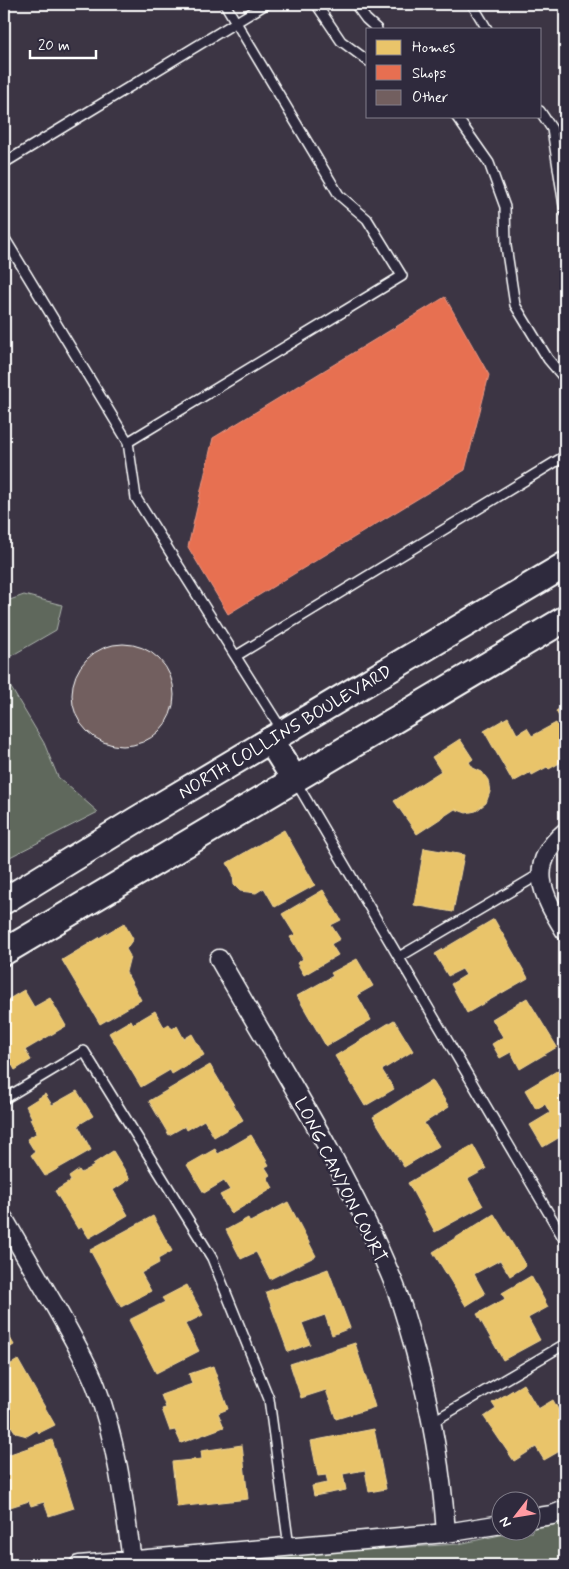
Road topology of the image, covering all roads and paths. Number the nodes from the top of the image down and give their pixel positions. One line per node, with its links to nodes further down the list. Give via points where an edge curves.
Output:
1 (225, 4): 6 (lane)
2 (266, 4): 6 (lane)
3 (316, 4): 9 (lane, via 341,42)
4 (355, 4): 7 (lane)
5 (472, 4): 8 (lane)
6 (236, 22): 12 (lane); 16 (lane, via 339,195 367,219 402,276)
7 (376, 28)
8 (487, 28)
9 (366, 59)
10 (542, 114): 13 (lane, via 552,129)
11 (457, 118): 15 (lane, via 489,163 505,207 506,246 515,305)
12 (4, 163)
13 (565, 212)
14 (4, 237): 16 (lane)
15 (565, 380)
16 (128, 442): 20 (lane, via 136,498)
17 (565, 456): 20 (lane)
18 (565, 564): 21 (main road, NORTH COLLINS BOULEVARD)
19 (565, 619): 22 (main road)
20 (236, 656): 21 (lane)
21 (277, 736): 22 (main road); 25 (main road, NORTH COLLINS BOULEVARD)
22 (295, 780): 27 (main road); 28 (lane)
23 (565, 832): 24 (street, via 546,854)
24 (540, 874): 26 (street, via 552,910); 28 (lane)
25 (4, 901)
26 (565, 931)
27 (4, 952)
28 (399, 957): 32 (lane)
29 (219, 959): 34 (street, LONG CANYON COURT, via 367,1221 396,1288)
30 (4, 1099): 39 (lane, via 84,1051 212,1258 270,1399)
31 (4, 1219): 40 (street, via 82,1354 96,1386 116,1455)
32 (565, 1241)
33 (565, 1344): 34 (lane)
34 (432, 1422): 38 (street, LONG CANYON COURT)
35 (565, 1510): 36 (street)
36 (542, 1516)
37 (492, 1526): 38 (street)
38 (446, 1534): 39 (street)
39 (290, 1547): 40 (street)
40 (132, 1561): 41 (street)
41 (79, 1565)

